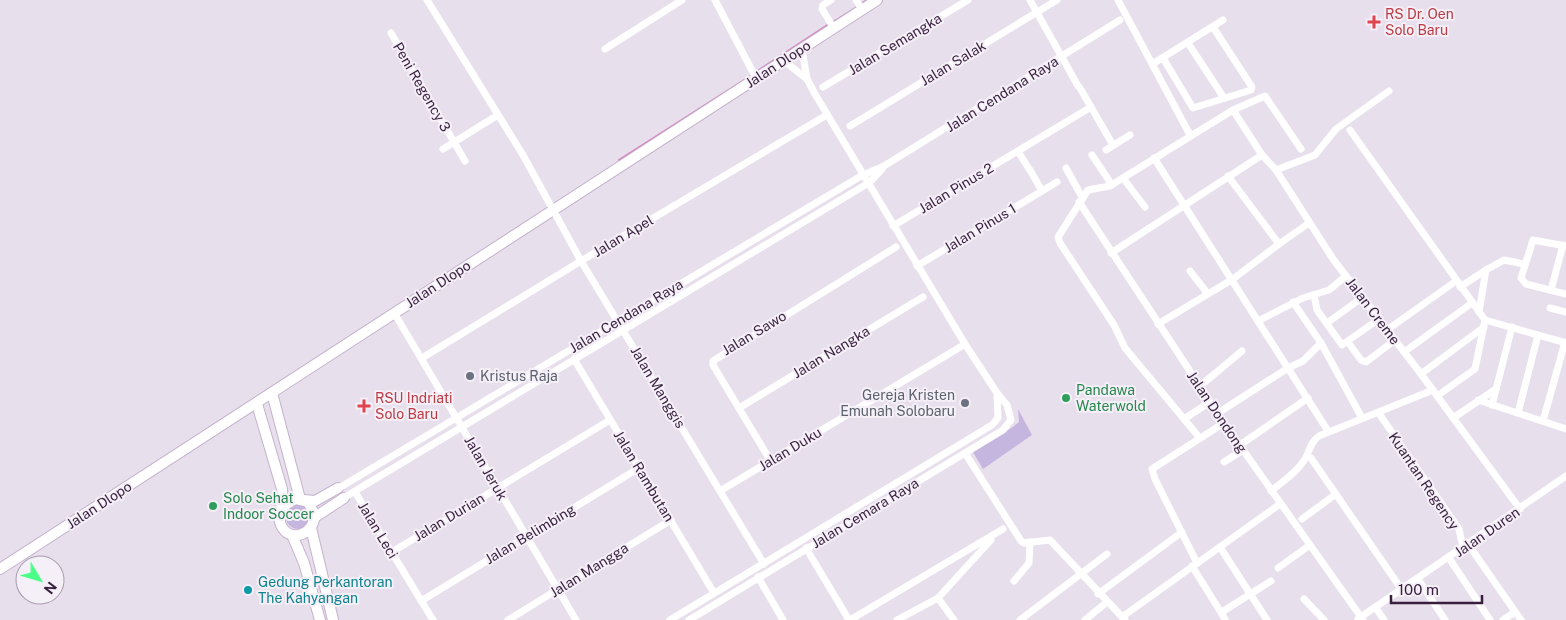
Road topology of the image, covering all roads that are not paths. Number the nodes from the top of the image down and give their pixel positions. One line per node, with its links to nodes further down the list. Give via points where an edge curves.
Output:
1 (427, 0): 31 (street, Jalan Manggis)
2 (682, 0): 18 (street)
3 (714, 0): 24 (street)
4 (831, 0): 14 (street, via 822,7)
5 (877, 0): 10 (street, Jalan Dlopo)
6 (968, 0): 26 (street, Jalan Semangka)
7 (1030, 0): 11 (street)
8 (1057, 0): 11 (street, Jalan Salak)
9 (1118, 0): 23 (street)
10 (859, 5): 14 (street, Jalan Dlopo)
11 (1037, 12): 20 (street); 33 (street, Jalan Salak)
12 (1120, 20): 20 (street, Jalan Cendana Raya)
13 (1223, 20): 15 (street)
14 (831, 24): 19 (street, Jalan Dlopo)
15 (1213, 27): 17 (street); 28 (street, via 1253,88)
16 (391, 33): 37 (street, Peni Regency 3)
17 (1188, 43): 21 (street); 28 (street)
18 (605, 49)
19 (802, 49): 22 (street, Jalan Dlopo); 25 (street)
20 (1062, 57): 29 (street); 47 (street, Jalan Cendana Raya)
21 (1163, 58): 23 (street); 28 (street, via 1193,108)
22 (784, 61): 24 (street, Jalan Dlopo); 25 (street)
23 (1154, 63): 36 (street)
24 (754, 75): 60 (street, Jalan Dlopo)
25 (807, 79): 50 (street, Jalan Cemara Raya)
26 (823, 87)
27 (1390, 91): 49 (street, via 1336,129 1315,156)
28 (1224, 98)
29 (1091, 107): 38 (street); 42 (street, Jalan Pinus 2)
30 (1232, 110): 36 (street); 40 (street, via 1265,96); 44 (street, Jalan Creme)
31 (498, 115): 37 (street, Peni Regency 3); 60 (street, Jalan Manggis)
32 (825, 116): 69 (street, Jalan Apel)
33 (850, 126)
34 (1350, 130): 76 (street)
35 (1130, 135): 38 (street)
36 (1190, 135): 45 (street)
37 (454, 142): 39 (street, Peni Regency 3); 46 (street, Peni Regency 3)
38 (1113, 145): 41 (street)
39 (443, 149)
40 (1301, 149)
41 (1106, 150)
42 (1018, 151): 56 (street); 62 (street, Jalan Pinus 2)
43 (1092, 155): 55 (street)
44 (1262, 155): 49 (street, Jalan Creme); 51 (street)
45 (1154, 158): 52 (street); 58 (street)
46 (465, 161)
47 (884, 166): 50 (street, Jalan Cendana Raya); 54 (street, Jalan Cendana Raya)
48 (1066, 168): 57 (street, Jalan Dondong)
49 (1276, 170): 61 (street, Jalan Creme)
50 (862, 175): 54 (street, Jalan Cemara Raya); 65 (street, Jalan Cendana Raya)
51 (1228, 176): 58 (street); 63 (street)
52 (1123, 178): 55 (street); 59 (street)
53 (1057, 182): 56 (street, Jalan Pinus 1)
54 (868, 184): 62 (street, Jalan Cemara Raya); 68 (street, Jalan Cendana Raya)
55 (1112, 185): 57 (street, via 1090,189)
56 (1042, 191): 71 (street, Jalan Pinus 1)
57 (1080, 199): 67 (street, Jalan Dondong); 128 (street, via 1059,234 1060,244 1114,325 1125,348)
58 (1184, 205): 67 (street); 75 (street)
59 (1145, 207)
60 (554, 210): 69 (street, Jalan Manggis); 114 (street, Jalan Dlopo)
61 (1309, 222): 63 (street); 74 (street, Jalan Creme)
62 (894, 226): 71 (street, Jalan Cemara Raya)
63 (1278, 244): 75 (street)
64 (1565, 245): 70 (street, via 1532,240); 77 (street)
65 (742, 247): 68 (street); 90 (street, Jalan Cendana Raya)
66 (896, 247): 120 (street, Jalan Sawo, via 714,358 712,364)
67 (1111, 253): 94 (street, Jalan Dondong)
68 (746, 254): 96 (street, Jalan Cendana Raya)
69 (581, 261): 90 (street, Jalan Manggis); 106 (street, Jalan Apel)
70 (1524, 264): 72 (street, via 1504,260); 77 (street, via 1523,283)
71 (918, 266): 112 (street, Jalan Cemara Raya)
72 (1486, 270): 76 (street); 86 (street)
73 (1190, 271): 78 (street)
74 (1346, 276): 80 (street, via 1329,290); 82 (street, Jalan Creme)
75 (1233, 279): 78 (street); 91 (street)
76 (1458, 284): 84 (street); 97 (street)
77 (1551, 290): 79 (street)
78 (1208, 294): 94 (street)
79 (1566, 294)
80 (1314, 295): 83 (street); 92 (street, via 1317,310)
81 (923, 297): 120 (street, Jalan Nangka)
82 (1363, 297): 89 (street, Jalan Creme); 92 (street)
83 (1293, 302): 91 (street); 101 (street)
84 (1472, 303): 86 (street); 105 (street)
85 (1550, 308): 87 (street)
86 (1479, 312): 93 (street)
87 (1566, 312)
88 (396, 316): 106 (street, Jalan Jeruk)
89 (1380, 319): 97 (street, Jalan Creme); 100 (street)
90 (618, 321): 96 (street, Jalan Manggis); 124 (street, Jalan Cendana Raya)
91 (1258, 321): 108 (street)
92 (1327, 323): 100 (street, via 1341,344)
93 (1484, 323): 95 (street); 109 (street); 113 (street, via 1475,369)
94 (1158, 324): 110 (street, Jalan Dondong)
95 (1512, 327): 98 (street); 111 (street)
96 (623, 329): 107 (street, Jalan Cendana Raya); 148 (street, Jalan Manggis)
97 (1387, 330): 99 (street, Jalan Creme)
98 (1538, 335): 102 (street); 122 (street)
99 (1395, 340): 100 (street, via 1366,362); 105 (street, Jalan Creme)
100 (1348, 342)
101 (1322, 343): 108 (street, via 1303,361); 125 (street)
102 (1566, 343): 129 (street)
103 (962, 346): 142 (street, Jalan Duku)
104 (1242, 351): 110 (street)
105 (1404, 352): 109 (street, Jalan Creme)
106 (422, 358): 124 (street, Jalan Jeruk)
107 (574, 359): 127 (street, Jalan Rambutan); 131 (street, Jalan Cendana Raya)
108 (1288, 368): 115 (street); 121 (street)
109 (1422, 374): 113 (street, Jalan Creme)
110 (1200, 386): 117 (street, Jalan Dondong)
111 (1496, 389): 116 (street); 119 (street)
112 (997, 393): 135 (street, Jalan Cemara Raya, via 996,421); 138 (street, Jalan Cemara Raya, via 1010,410 1009,424)
113 (1435, 393): 125 (street); 126 (street, Jalan Creme)
114 (272, 394): 118 (street, Jalan Dlopo); 136 (street)
115 (1308, 398): 133 (street); 139 (street)
116 (1478, 400): 119 (street); 126 (street)
117 (1210, 402): 121 (street, Jalan Dondong); 128 (street)
118 (257, 404): 137 (street); 179 (street, Jalan Dlopo)
119 (1492, 405): 122 (street)
120 (739, 408): 142 (street, Jalan Sawo)
121 (1218, 413): 130 (street, Jalan Dondong)
122 (1518, 413): 129 (street)
123 (1380, 415): 170 (street, Kuantan Regency, via 1459,529)
124 (456, 417): 131 (street, Jalan Jeruk); 146 (street, Jalan Cendana Raya)
125 (1362, 418): 133 (street)
126 (1453, 418): 156 (street, Jalan Creme)
127 (610, 420): 144 (street, Jalan Rambutan); 147 (street, Jalan Durian)
128 (1184, 420): 134 (street)
129 (1543, 421): 132 (street)
130 (1224, 423): 134 (street); 139 (street, Jalan Dondong)
131 (462, 427): 147 (street, Jalan Jeruk); 149 (street, Jalan Cendana Raya)
132 (1566, 429)
133 (1328, 431): 150 (street, via 1312,442 1302,465)
134 (1199, 437): 164 (street, via 1152,471)
135 (968, 440): 138 (street); 158 (street, Jalan Cemara Raya)
136 (284, 441): 137 (street); 153 (street)
137 (270, 446): 155 (street, via 282,489)
138 (973, 448): 140 (street, Jalan Cemara Raya)
139 (1241, 448): 143 (street); 150 (street, Jalan Dondong)
140 (965, 453): 161 (street, Jalan Cemara Raya); 168 (street, via 1020,540)
141 (1311, 458): 151 (street)
142 (770, 460): 148 (street, Jalan Duku)
143 (1224, 462)
144 (639, 468): 160 (street, Jalan Rambutan); 167 (street, Jalan Belimbing)
145 (1566, 476): 156 (street, Jalan Duren)
146 (338, 488): 153 (street, via 315,501)
147 (497, 488): 167 (street, Jalan Jeruk); 173 (street, Jalan Durian)
148 (720, 491): 176 (street, Jalan Manggis)
149 (355, 492): 152 (street, Jalan Cendana Raya); 173 (street, Jalan Leci)
150 (1271, 492): 154 (street, Jalan Dondong)
151 (1336, 494): 159 (street); 187 (street)
152 (345, 498): 157 (street)
153 (302, 500): 155 (street, via 290,500); 157 (street, via 313,509)
154 (1280, 504): 169 (street, Jalan Dondong); 171 (street)
155 (282, 506): 165 (street, via 281,525)
156 (1520, 510): 170 (street, Jalan Duren)
157 (315, 517): 162 (street)
158 (842, 517): 161 (street); 176 (street, Jalan Cemara Raya)
159 (1302, 519)
160 (670, 520): 186 (street, Jalan Mangga); 189 (street, Jalan Rambutan)
161 (846, 525): 172 (street, Jalan Cemara Raya)
162 (311, 528): 165 (street, via 301,535); 185 (street)
163 (1003, 529): 166 (street)
164 (1182, 532): 177 (street); 191 (street)
165 (292, 534): 188 (street)
166 (996, 535): 192 (street); 199 (street)
167 (525, 536): 186 (street, Jalan Jeruk); 194 (street, Jalan Belimbing)
168 (1030, 542): 180 (street, via 1050,540); 183 (street, via 1029,563)
169 (1310, 545): 178 (street); 202 (street, Jalan Dondong)
170 (1465, 546): 175 (street, Jalan Duren); 198 (street, Kuantan Regency)
171 (1220, 547): 177 (street); 190 (street)
172 (806, 548): 181 (street, Jalan Cemara Raya); 210 (street)
173 (392, 552): 194 (street, Jalan Leci)
174 (1107, 554): 180 (street)
175 (1449, 558): 182 (street, Jalan Duren); 219 (street)
176 (764, 564): 189 (street, Jalan Cemara Raya)
177 (1194, 564): 190 (street, via 1223,615); 201 (street)
178 (1278, 568)
179 (0, 569)
180 (1079, 574): 191 (street); 213 (street)
181 (758, 578): 200 (street, Jalan Cemara Raya); 209 (street)
182 (1418, 579): 187 (street, Jalan Duren); 218 (street)
183 (1014, 581)
184 (1271, 581): 190 (street)
185 (325, 590): 188 (street); 204 (street)
186 (558, 590): 206 (street, Jalan Mangga); 207 (street, Jalan Jeruk)
187 (1402, 590): 196 (street, Jalan Duren)
188 (312, 593): 203 (street)
189 (714, 593): 197 (street, Jalan Cemara Raya)
190 (1250, 593): 215 (street)
191 (1098, 594): 195 (street)
192 (938, 598): 211 (street); 212 (street)
193 (1304, 599): 216 (street)
194 (421, 600): 205 (street, Jalan Leci)
195 (1107, 602): 201 (street); 214 (street)
196 (1376, 608): 202 (street, Jalan Duren); 217 (street)
197 (687, 610): 200 (street); 208 (street, Jalan Cemara Raya)
198 (1515, 612): 220 (street); 221 (street, Kuantan Regency)
199 (862, 617): 210 (street)
200 (690, 619)
201 (1123, 619)
202 (1360, 619)
203 (320, 620)
204 (333, 620)
205 (433, 620)
206 (508, 620)
207 (576, 620)
208 (670, 620)
209 (783, 620)
210 (850, 620)
211 (897, 620)
212 (954, 620)
213 (1020, 620)
214 (1085, 620)
215 (1267, 620)
216 (1324, 620)
217 (1384, 620)
218 (1445, 620)
219 (1490, 620)
220 (1503, 620)
221 (1521, 620)

